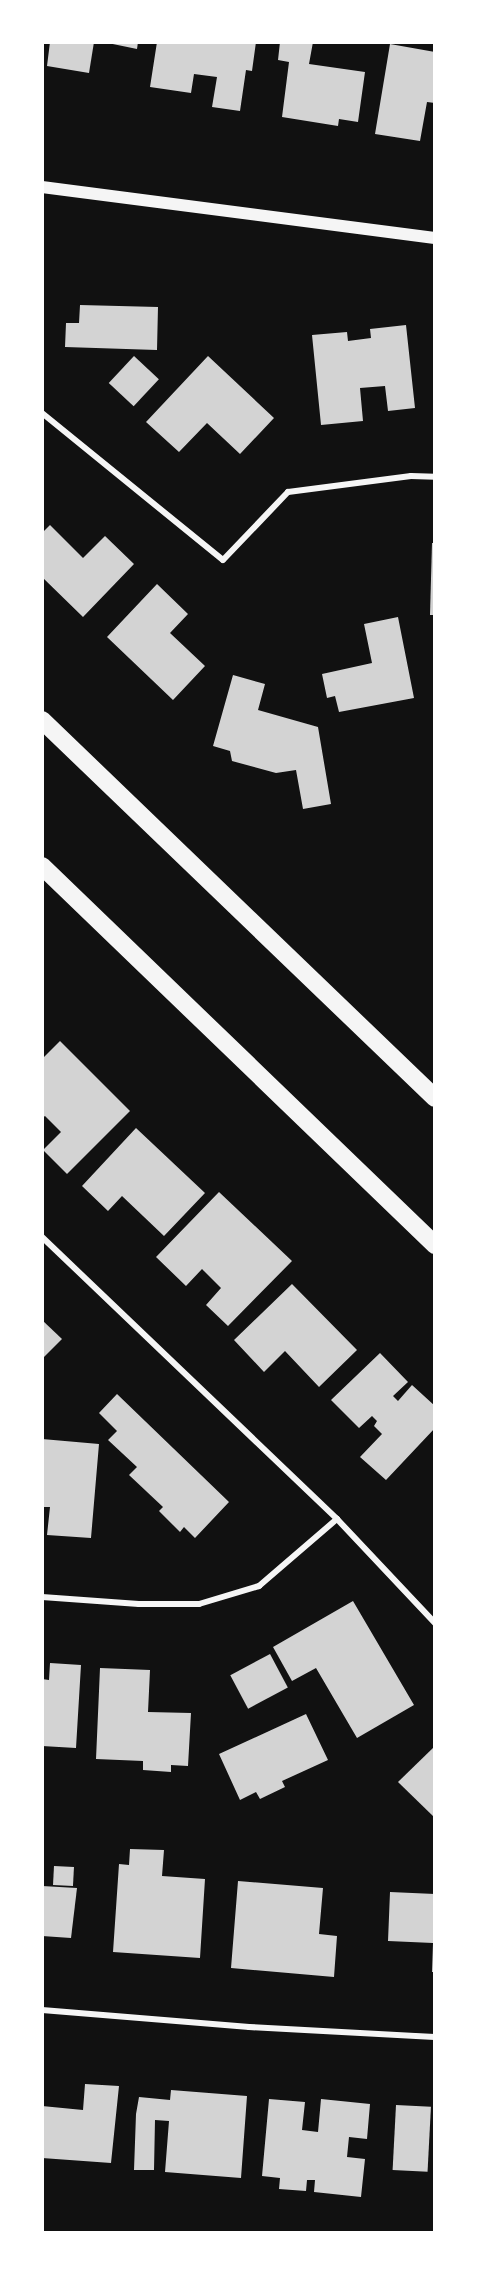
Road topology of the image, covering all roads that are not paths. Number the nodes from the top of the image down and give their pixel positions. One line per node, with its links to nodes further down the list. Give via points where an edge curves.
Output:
1 (42, 187): 2 (main road)
2 (435, 238)
3 (42, 413): 4 (street, via 224,560 288,492 411,476)
4 (435, 477)
5 (42, 720): 7 (highway)
6 (42, 866): 9 (highway)
7 (435, 1098)
8 (42, 1237): 10 (street)
9 (435, 1245)
10 (337, 1519): 11 (street, via 258,1586 199,1604); 12 (street)
11 (42, 1597)
12 (435, 1623)
13 (42, 2010): 14 (street)
14 (435, 2037)

